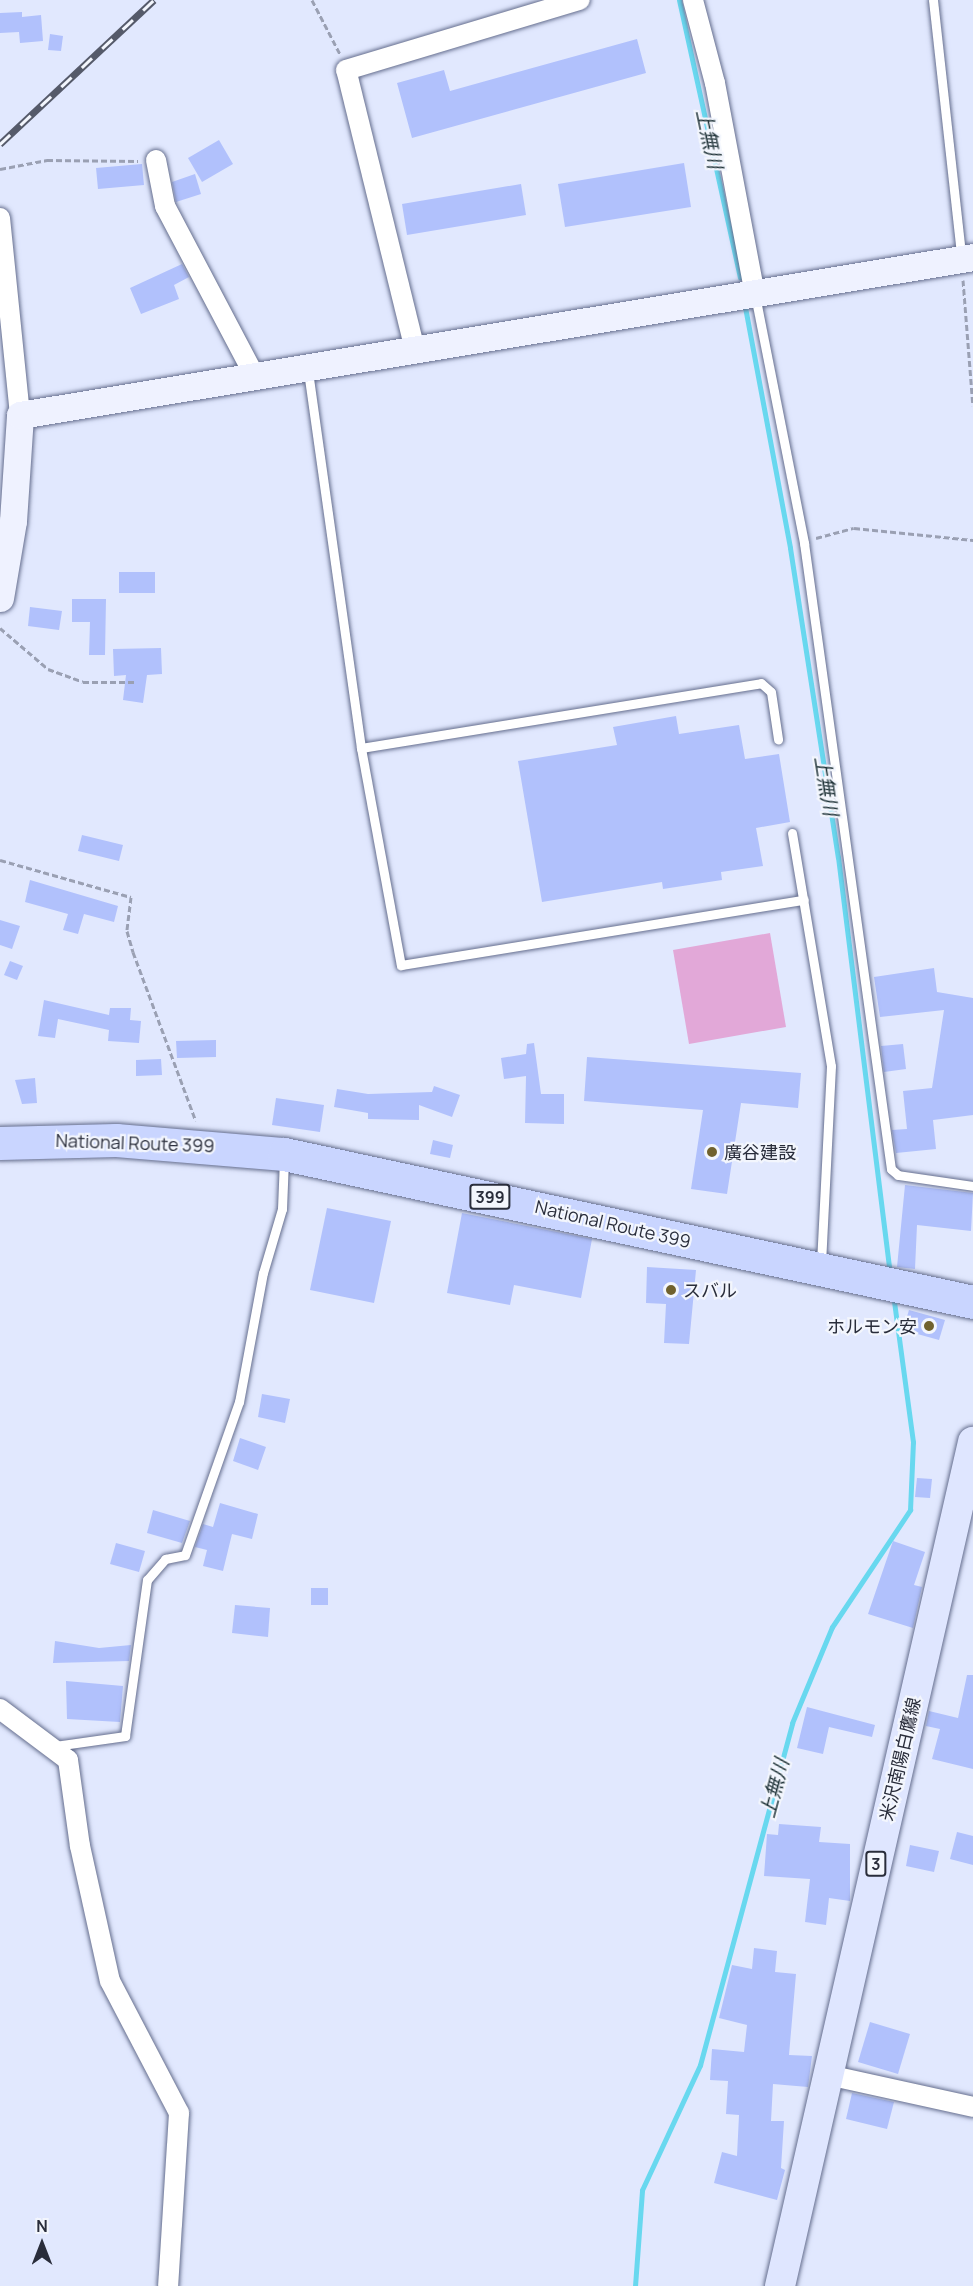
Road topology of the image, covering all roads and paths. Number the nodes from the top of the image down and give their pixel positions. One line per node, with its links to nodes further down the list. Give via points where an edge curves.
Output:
1 (312, 0): 5 (path)
2 (580, 0): 5 (street)
3 (693, 0): 10 (street, via 715,83)
4 (933, 0): 9 (lane)
5 (346, 70): 11 (street)
6 (156, 160): 7 (path, via 47,160); 13 (street, via 165,206)
7 (0, 169)
8 (0, 218): 15 (street)
9 (967, 257): 10 (street); 14 (path)
10 (754, 290): 11 (street); 18 (lane)
11 (415, 350): 12 (street)
12 (308, 369): 13 (street); 23 (lane)
13 (254, 375): 15 (street)
14 (973, 406)
15 (20, 415): 16 (street)
16 (6, 514): 19 (street)
17 (973, 540): 18 (path, via 854,528)
18 (804, 543): 30 (lane, via 891,1169 898,1175)
19 (0, 598)
20 (0, 628): 21 (path, via 48,669 83,681)
21 (135, 681)
22 (778, 739): 23 (lane, via 771,692 761,683)
23 (361, 748): 26 (lane, via 401,965)
24 (792, 833): 26 (lane)
25 (0, 860): 28 (path, via 131,897 127,931 133,952)
26 (804, 900): 31 (lane, via 831,1066)
27 (0, 1143): 28 (highway, National Route 399 / 399)
28 (204, 1144): 29 (highway, National Route 399 / 399)
29 (284, 1154): 31 (highway, National Route 399 / 399); 35 (lane, via 282,1209 263,1273 239,1402 185,1555 165,1560 147,1580 125,1736)
30 (973, 1186)
31 (821, 1270): 32 (highway, National Route 399 / 399)
32 (973, 1302)
33 (973, 1442): 36 (main road, 米沢南陽白鷹線 / 3)
34 (0, 1709): 35 (street)
35 (55, 1746): 38 (street, via 68,1760 75,1784 80,1846 110,1981 179,2113)
36 (828, 2075): 37 (street); 39 (main road, 米沢南陽白鷹線 / 3)
37 (973, 2107)
38 (168, 2286)
39 (780, 2286)

